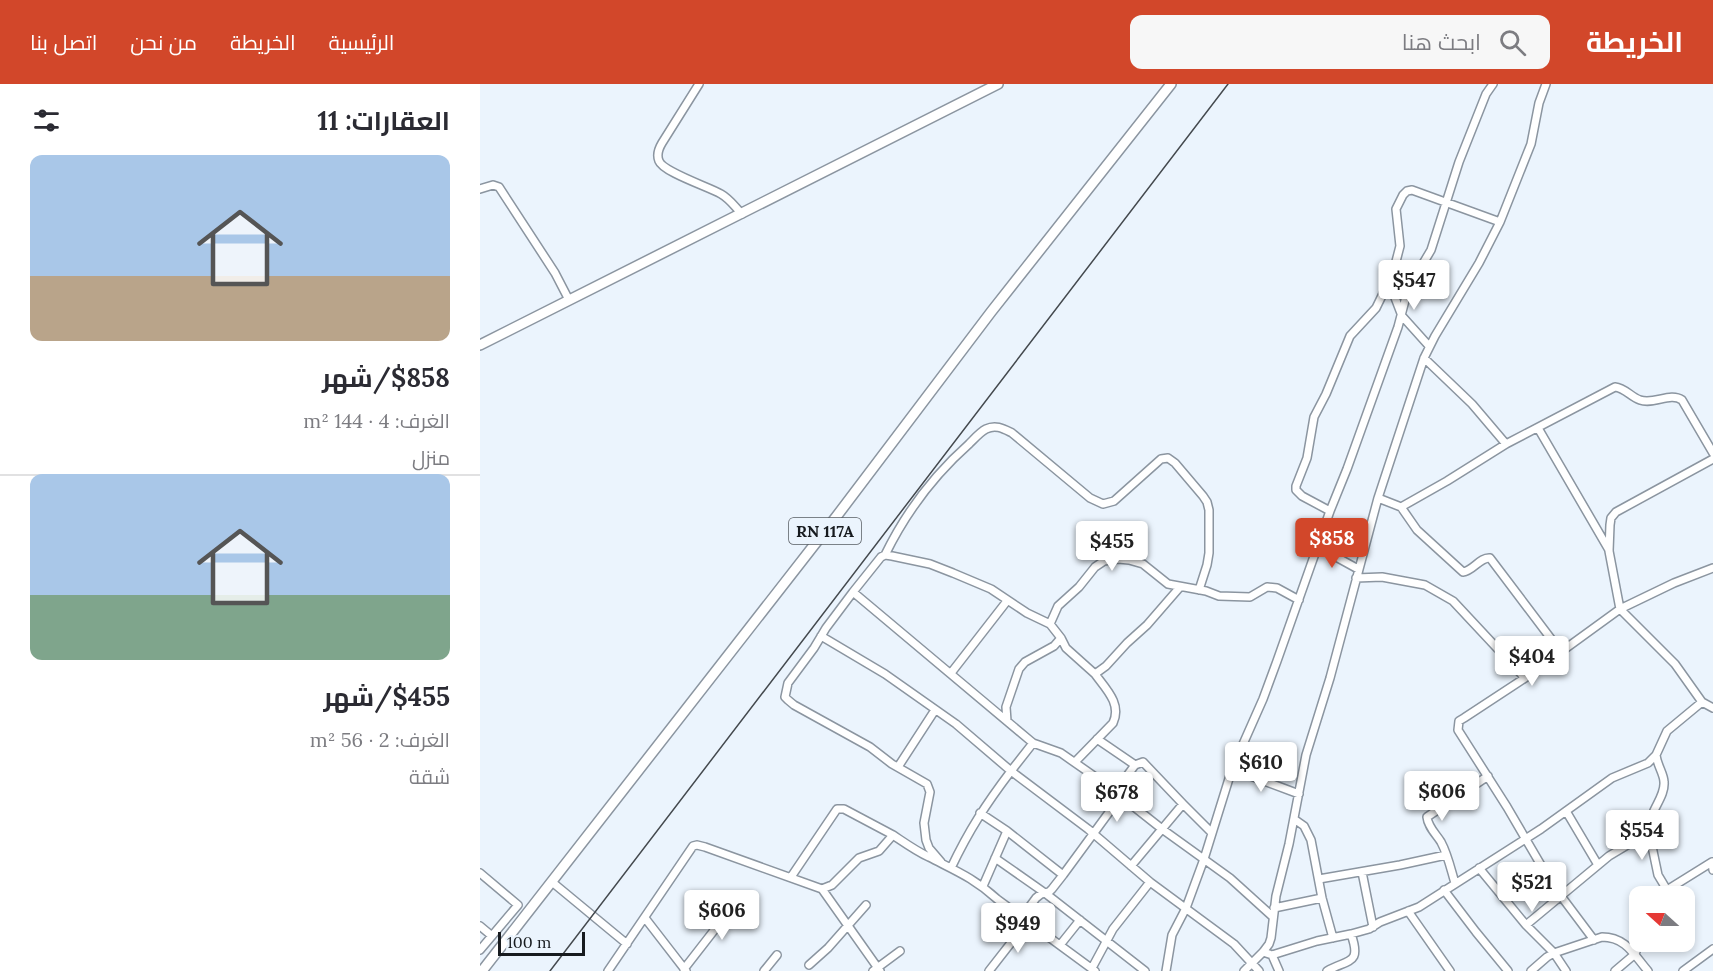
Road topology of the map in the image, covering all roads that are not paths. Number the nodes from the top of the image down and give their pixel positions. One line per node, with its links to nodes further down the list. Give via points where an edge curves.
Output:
1 (699, 84): 8 (street, via 658,150 659,161 670,171 725,196)
2 (998, 84): 8 (main road)
3 (1493, 84): 7 (street)
4 (1546, 84): 9 (street, via 1531,144)
5 (1170, 86): 82 (main road, RN 117A)
6 (480, 189): 11 (street, via 499,187)
7 (1446, 202): 9 (street); 10 (street, via 1412,189 1403,195 1396,209 1400,246); 12 (street, via 1431,250 1408,289)
8 (741, 214): 11 (main road)
9 (1500, 222): 14 (street)
10 (1389, 282): 12 (street); 22 (street, via 1376,308 1350,336 1312,423 1307,458 1296,490)
11 (569, 300): 13 (main road)
12 (1402, 316): 14 (street); 22 (street)
13 (480, 345)
14 (1429, 346): 15 (street)
15 (1424, 358): 17 (street); 20 (street)
16 (1538, 428): 17 (street); 18 (street, via 1618,387 1640,400 1682,400); 24 (street)
17 (1506, 444): 21 (street)
18 (1713, 453)
19 (1713, 459): 24 (street, via 1616,512 1611,519)
20 (1378, 498): 21 (street); 27 (street)
21 (1401, 507): 38 (street, via 1417,530 1463,572 1490,558)
22 (1330, 511): 23 (street)
23 (1318, 547): 27 (street); 32 (street)
24 (1609, 550): 34 (street)
25 (885, 555): 30 (street, via 897,530 945,467 985,429 994,427 1012,433 1097,503 1114,501 1161,459 1175,463 1207,502 1209,510 1209,553); 31 (street); 33 (street, via 930,564 991,589)
26 (1713, 568): 34 (street)
27 (1358, 569): 28 (street)
28 (1356, 578): 41 (street, via 1382,577 1425,585 1441,593); 56 (street, via 1306,755)
29 (1180, 587): 30 (street); 35 (street, via 1168,584 1143,564 1118,559 1104,561 1058,606); 40 (street)
30 (1199, 590): 32 (street, via 1246,597 1267,587)
31 (853, 592): 36 (street); 39 (street)
32 (1299, 600): 52 (street, via 1263,699)
33 (1007, 601): 35 (street); 39 (street)
34 (1620, 609): 38 (street); 42 (street, via 1675,664)
35 (1050, 624): 37 (street)
36 (821, 636): 44 (street); 51 (street, via 788,683 788,700)
37 (1061, 639): 40 (street); 45 (street, via 1019,669 1006,707)
38 (1561, 652): 41 (street)
39 (951, 674): 45 (street)
40 (1095, 674): 46 (street, via 1117,709 1113,723)
41 (1525, 678): 54 (street, via 1459,722 1459,734)
42 (1701, 702): 43 (street); 48 (street, via 1667,731)
43 (1713, 708)
44 (935, 710): 51 (street); 53 (street)
45 (1007, 721): 47 (street)
46 (1097, 740): 49 (street); 50 (street)
47 (1033, 743): 49 (street); 53 (street)
48 (1656, 755): 58 (street, via 1648,763 1612,778); 63 (street, via 1665,782)
49 (1075, 762): 55 (street)
50 (1135, 765): 55 (street); 57 (street, via 1147,764)
51 (898, 767): 71 (street, via 929,788 926,840)
52 (1232, 769): 56 (street); 64 (street)
53 (1011, 771): 59 (street); 65 (street)
54 (1488, 776): 67 (street); 68 (street, via 1427,817)
55 (1118, 794): 61 (street); 65 (street)
56 (1299, 794): 60 (street)
57 (1183, 804): 61 (street); 64 (street)
58 (1566, 811): 67 (street); 72 (street)
59 (980, 813): 62 (street); 75 (street)
60 (1294, 819): 81 (street, via 1304,826 1311,840); 97 (street)
61 (1162, 829): 70 (street); 74 (street)
62 (1007, 831): 69 (street); 79 (street)
63 (1649, 832): 72 (street); 86 (street)
64 (1212, 833): 70 (street)
65 (1093, 834): 74 (street); 79 (street)
66 (893, 835): 71 (street); 80 (street, via 837,809); 88 (street, via 879,851 859,858 832,885)
67 (1526, 839): 76 (street); 91 (street)
68 (1446, 855): 77 (street); 84 (street)
69 (995, 858): 85 (street); 90 (street)
70 (1204, 859): 96 (street); 100 (street)
71 (942, 864): 75 (street)
72 (1598, 865): 91 (street)
73 (1713, 865): 87 (street)
74 (1131, 866): 83 (street)
75 (951, 867): 85 (street)
76 (1479, 868): 84 (street); 104 (street)
77 (1362, 872): 81 (street); 107 (street)
78 (480, 873): 94 (street)
79 (1063, 875): 90 (street)
80 (791, 877): 88 (street); 101 (street, via 693,846)
81 (1319, 879): 93 (street)
82 (552, 882): 99 (main road, RN 117A); 113 (street)
83 (1150, 882): 96 (street); 112 (street)
84 (1455, 883): 89 (street)
85 (983, 886): 102 (street)
86 (1664, 886)
87 (1674, 886)
88 (822, 889): 106 (street)
89 (1444, 890): 98 (street); 139 (street)
90 (1045, 893): 102 (street, via 1036,898); 103 (street)
91 (1561, 896): 104 (street); 111 (street)
92 (740, 897): 127 (street)
93 (1322, 898): 97 (street); 110 (street)
94 (518, 905): 99 (street); 109 (street)
95 (866, 905): 106 (street)
96 (1186, 908): 123 (street, via 1234,944); 134 (street, via 1172,935)
97 (1274, 908): 100 (street)
98 (1408, 911): 107 (street); 126 (street)
99 (528, 912): 129 (main road, RN 117A)
100 (1273, 917): 118 (street, via 1271,938)
101 (645, 918): 113 (street); 127 (street)
102 (1025, 919): 114 (street); 132 (street)
103 (1080, 920): 112 (street); 114 (street)
104 (1526, 925): 119 (street)
105 (480, 926): 109 (street)
106 (847, 926): 124 (street); 128 (street)
107 (1373, 927): 108 (street)
108 (1351, 934): 110 (street); 138 (street, via 1353,957)
109 (492, 936): 116 (street)
110 (1333, 938): 122 (street)
111 (1594, 940): 119 (street); 120 (street, via 1610,937 1628,945)
112 (1106, 941): 125 (street); 133 (street)
113 (627, 944): 130 (street)
114 (1060, 945): 125 (street)
115 (1713, 949): 144 (street)
116 (480, 950)
117 (900, 951): 128 (street)
118 (1263, 952): 122 (street); 123 (street)
119 (1554, 953): 140 (street); 141 (street)
120 (1635, 954): 142 (street); 143 (street)
121 (777, 955): 131 (street)
122 (1272, 955): 137 (street)
123 (1251, 963): 135 (street); 136 (street)
124 (809, 965)
125 (1094, 969)
126 (1447, 969)
127 (685, 970)
128 (877, 970)
129 (482, 971)
130 (608, 971)
131 (764, 971)
132 (989, 971)
133 (1145, 971)
134 (1166, 971)
135 (1244, 971)
136 (1259, 971)
137 (1279, 971)
138 (1327, 971)
139 (1508, 971)
140 (1531, 971)
141 (1566, 971)
142 (1615, 971)
143 (1648, 971)
144 (1683, 971)

